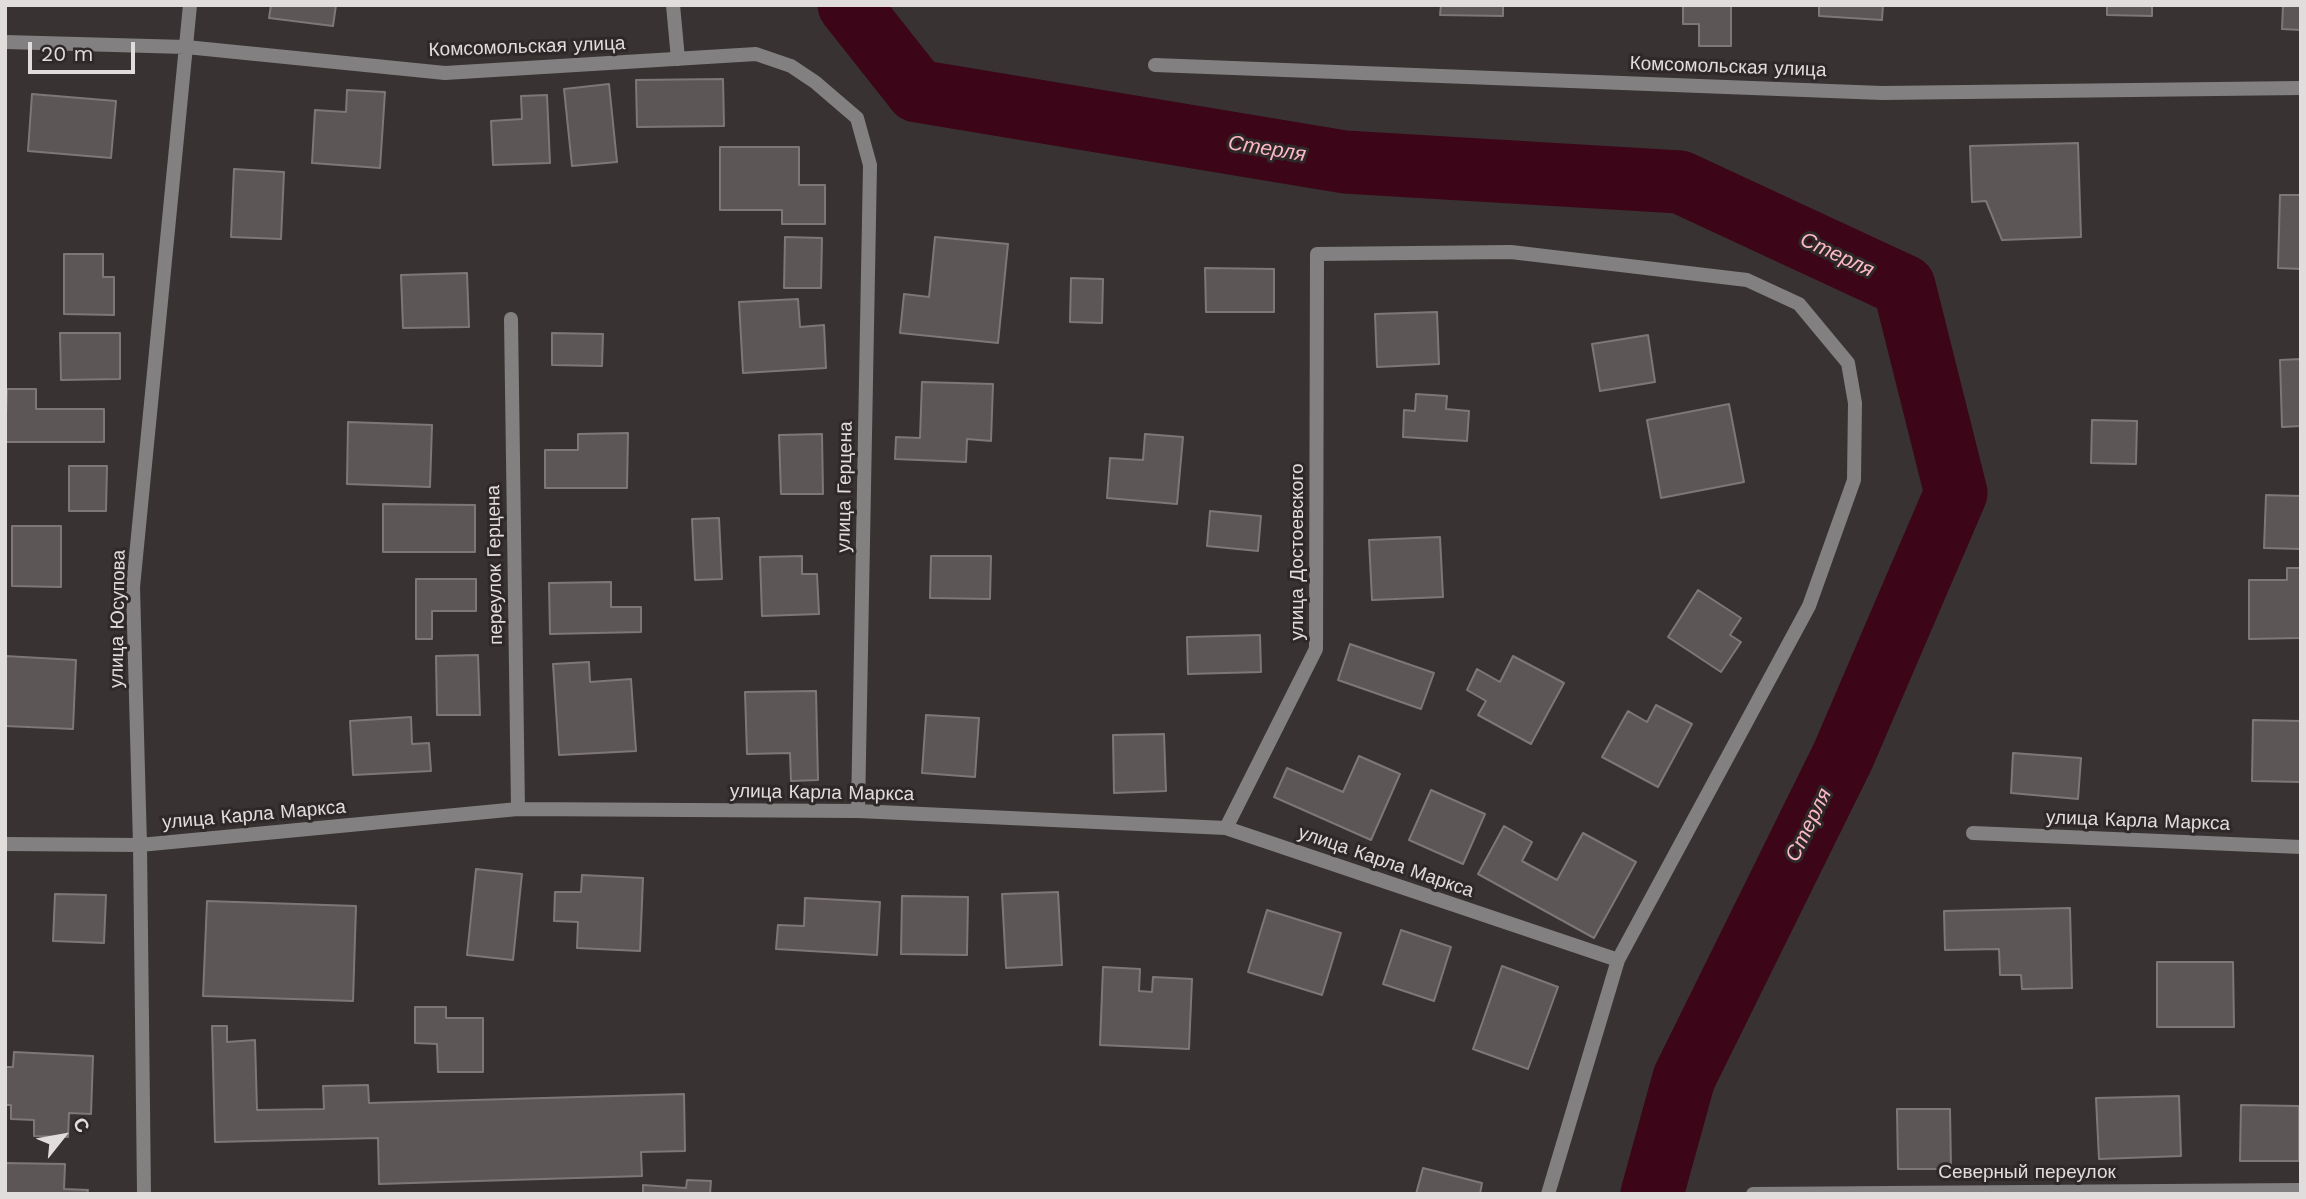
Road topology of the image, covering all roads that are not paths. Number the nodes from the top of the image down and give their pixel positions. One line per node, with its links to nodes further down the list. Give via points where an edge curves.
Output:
1 (190, 5): 4 (street, улица Юсупова)
2 (673, 5): 5 (street)
3 (5, 42): 4 (street, Комсомольская улица)
4 (186, 47): 5 (street, Комсомольская улица, via 445,73); 15 (street, улица Юсупова, via 133,587)
5 (678, 59): 8 (street, Комсомольская улица, via 756,54 791,66 857,118)
6 (1155, 65): 7 (street, Комсомольская улица, via 1881,93)
7 (2301, 88)
8 (870, 165): 11 (street, улица Герцена)
9 (511, 319): 10 (street, переулок Герцена)
10 (518, 809): 11 (street, улица Карла Маркса); 15 (street, улица Карла Маркса)
11 (858, 811): 12 (street, улица Карла Маркса)
12 (1226, 828): 17 (street, улица Карла Маркса); 17 (street, улица Достоевского, via 1316,649 1317,254 1511,252 1747,281 1798,304 1847,363 1856,403 1854,480 1809,606)
13 (1973, 833): 16 (street, улица Карла Маркса)
14 (5, 844): 15 (street, улица Карла Маркса)
15 (140, 845): 20 (street, улица Юсупова)
16 (2301, 847)
17 (1618, 960): 21 (street)
18 (2301, 1191): 19 (street, Северный переулок)
19 (1753, 1193)
20 (144, 1194)
21 (1548, 1194)

